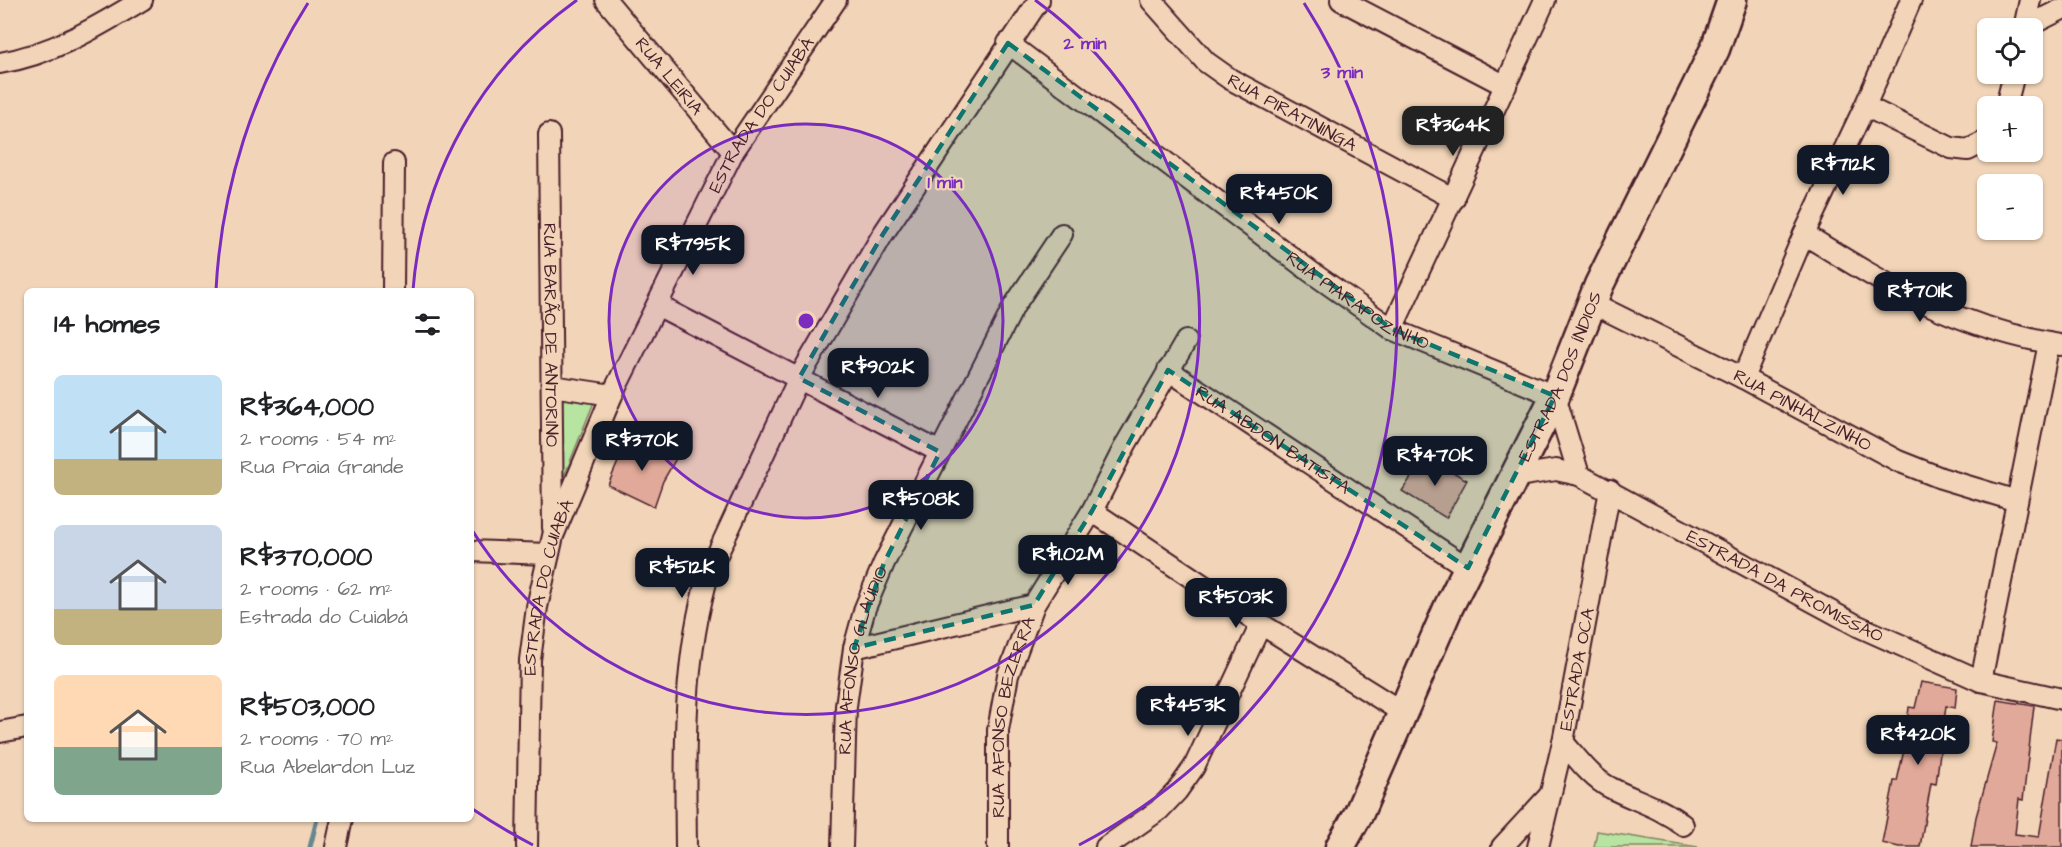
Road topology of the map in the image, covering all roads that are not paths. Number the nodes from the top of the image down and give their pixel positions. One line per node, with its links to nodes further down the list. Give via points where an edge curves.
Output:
1 (142, 0): 15 (street, via 46,52)
2 (606, 0): 20 (street, RUA LEIRIA)
3 (836, 0): 20 (street, ESTRADA DO CUIABÁ)
4 (1039, 0): 14 (street)
5 (1151, 0): 22 (street, RUA PIRATININGA, via 1206,62 1230,79)
6 (1341, 0): 16 (street)
7 (1545, 0): 16 (street)
8 (1732, 0): 26 (street, ESTRADA DOS ÍNDIOS, via 1715,49 1599,285)
9 (1911, 0): 17 (street)
10 (2030, 0): 12 (street)
11 (2062, 9): 13 (street)
12 (2026, 18)
13 (2043, 18)
14 (1008, 43): 28 (street, RUA PIARAPOZINHO, via 1301,265); 32 (street, via 883,234)
15 (0, 63)
16 (1506, 86): 22 (street)
17 (1865, 106): 19 (street, via 1951,148 1968,150); 24 (street)
18 (549, 134): 34 (street, RUA BARÃO DE ANTORINO)
19 (1977, 146)
20 (733, 152): 27 (street, ESTRADA DO CUIABÁ)
21 (394, 163): 25 (street)
22 (1454, 199): 28 (street)
23 (1062, 234): 37 (street, RUA AFONSO GLAÚDIO, via 1014,306)
24 (1804, 234): 30 (street, via 1885,285 1940,312 1981,328); 33 (street)
25 (393, 288)
26 (1594, 304): 33 (street, RUA PINHALZINHO); 36 (street, ESTRADA DOS ÍNDIOS)
27 (657, 305): 32 (street); 35 (street, ESTRADA DO CUIABÁ)
28 (1392, 329): 36 (street, RUA PIARAPOZINHO)
29 (1186, 341): 31 (street, RUA AFONSO BEZERRA)
30 (2055, 344): 41 (street)
31 (1168, 370): 42 (street, RUA AFONSO BEZERRA); 45 (street, RUA ABDON BATISTA)
32 (799, 378): 37 (street); 60 (street, via 709,572 700,601 688,681)
33 (1743, 378): 41 (street, RUA PINHALZINHO, via 1898,461)
34 (552, 386): 35 (street); 43 (street, RUA BARÃO DE ANTORINO)
35 (612, 395): 43 (street, ESTRADA DO CUIABÁ)
36 (1555, 396): 38 (street); 39 (street, ESTRADA DOS ÍNDIOS)
37 (940, 452): 48 (street, RUA AFONSO GLAÚDIO, via 884,563)
38 (1579, 474): 39 (street, ESTRADA DA PROMISSÃO, via 1557,470); 40 (street, ESTRADA DA PROMISSÃO)
39 (1512, 477): 45 (street, ESTRADA DOS ÍNDIOS)
40 (1610, 490): 49 (street, ESTRADA DA PROMISSÃO, via 1858,626); 54 (street, ESTRADA OCA)
41 (2017, 501): 49 (street)
42 (1092, 511): 46 (street, RUA AFONSO BEZERRA); 47 (street)
43 (550, 545): 44 (street); 59 (street, ESTRADA DO CUIABÁ, via 530,660)
44 (474, 551)
45 (1468, 568): 51 (street, ESTRADA DOS ÍNDIOS)
46 (1034, 605): 48 (street); 62 (street, RUA AFONSO BEZERRA, via 1001,702 996,758)
47 (1262, 624): 51 (street); 63 (street, via 1183,783 1159,810)
48 (854, 648): 61 (street, RUA AFONSO GLAÚDIO, via 846,706)
49 (1981, 681): 50 (street, ESTRADA DA PROMISSÃO)
50 (2062, 699)
51 (1402, 712): 64 (street, ESTRADA DOS ÍNDIOS, via 1359,813)
52 (24, 728): 53 (street)
53 (0, 732)
54 (1563, 742): 55 (street, ESTRADA OCA); 57 (street, via 1588,771 1610,788 1667,812)
55 (1549, 796): 65 (street); 66 (street, ESTRADA OCA)
56 (341, 822): 58 (street)
57 (1683, 825)
58 (336, 847)
59 (527, 847)
60 (686, 847)
61 (842, 847)
62 (998, 847)
63 (1106, 847)
64 (1340, 847)
65 (1502, 847)
66 (1538, 847)

